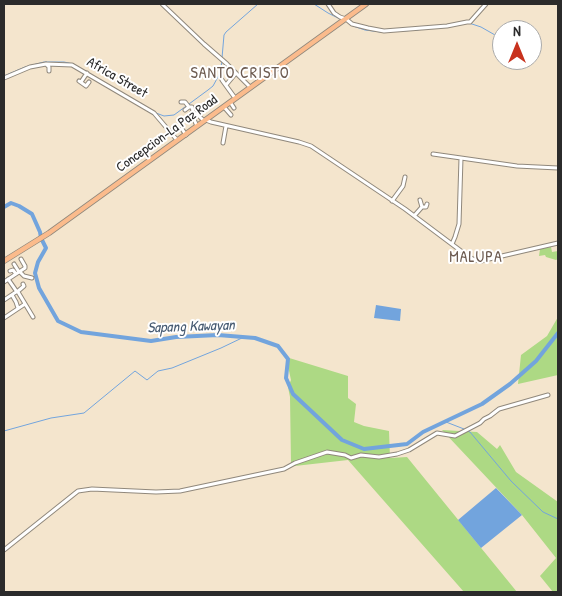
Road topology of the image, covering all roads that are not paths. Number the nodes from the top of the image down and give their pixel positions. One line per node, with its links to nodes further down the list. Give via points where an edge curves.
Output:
1 (162, 4): 9 (street)
2 (328, 4): 5 (street, via 334,14)
3 (366, 4): 5 (main road, Concepcion-La Paz Road)
4 (486, 4): 5 (street, via 470,22 447,26 379,31 356,25)
5 (346, 18): 15 (main road, Concepcion-La Paz Road)
6 (46, 64): 7 (street); 8 (street, Africa Street, via 72,65); 10 (street, Africa Street)
7 (49, 71)
8 (87, 73): 13 (street, via 80,82 86,86); 29 (street, Africa Street, via 154,113)
9 (236, 73): 14 (street); 15 (street)
10 (5, 77): 11 (street)
11 (11, 78)
12 (222, 80): 14 (street)
13 (89, 82)
14 (226, 85): 16 (street)
15 (250, 87): 16 (main road, Concepcion-La Paz Road)
16 (233, 100): 19 (main road, Concepcion-La Paz Road); 20 (street)
17 (181, 102): 18 (street)
18 (188, 106): 21 (street); 22 (street, via 192,107)
19 (224, 107): 23 (street); 24 (main road, Concepcion-La Paz Road)
20 (234, 108)
21 (185, 110)
22 (192, 112): 24 (street); 25 (street)
23 (231, 115)
24 (205, 121): 25 (main road, Concepcion-La Paz Road); 26 (street)
25 (198, 126): 28 (main road, Concepcion-La Paz Road)
26 (226, 126): 30 (street); 36 (street, via 311,146)
27 (182, 129): 28 (street)
28 (186, 134): 29 (main road, Concepcion-La Paz Road)
29 (177, 141): 43 (main road, Concepcion-La Paz Road)
30 (223, 144)
31 (433, 154): 32 (street)
32 (461, 158): 33 (street); 41 (street, via 459,224)
33 (558, 168)
34 (405, 177): 36 (street, via 404,186)
35 (420, 200): 38 (street)
36 (392, 201): 39 (street)
37 (427, 204): 38 (street)
38 (422, 207): 39 (street)
39 (414, 216): 41 (street)
40 (558, 243): 41 (street, via 481,261 469,257)
41 (452, 244)
42 (21, 259): 46 (street, via 25,267)
43 (4, 262)
44 (14, 264): 46 (street)
45 (10, 271): 46 (street)
46 (18, 273): 47 (street); 48 (street)
47 (32, 278)
48 (8, 279): 49 (street); 51 (street)
49 (4, 282)
50 (23, 284): 51 (street)
51 (18, 292): 52 (street); 54 (street)
52 (12, 295): 53 (street); 55 (street)
53 (4, 300)
54 (25, 304): 55 (street); 56 (street)
55 (18, 308): 57 (street)
56 (33, 317)
57 (4, 318)
58 (548, 395): 59 (street, via 499,410 455,436 437,433 397,454 351,458 327,452 284,469 180,491 78,491)
59 (4, 550)

